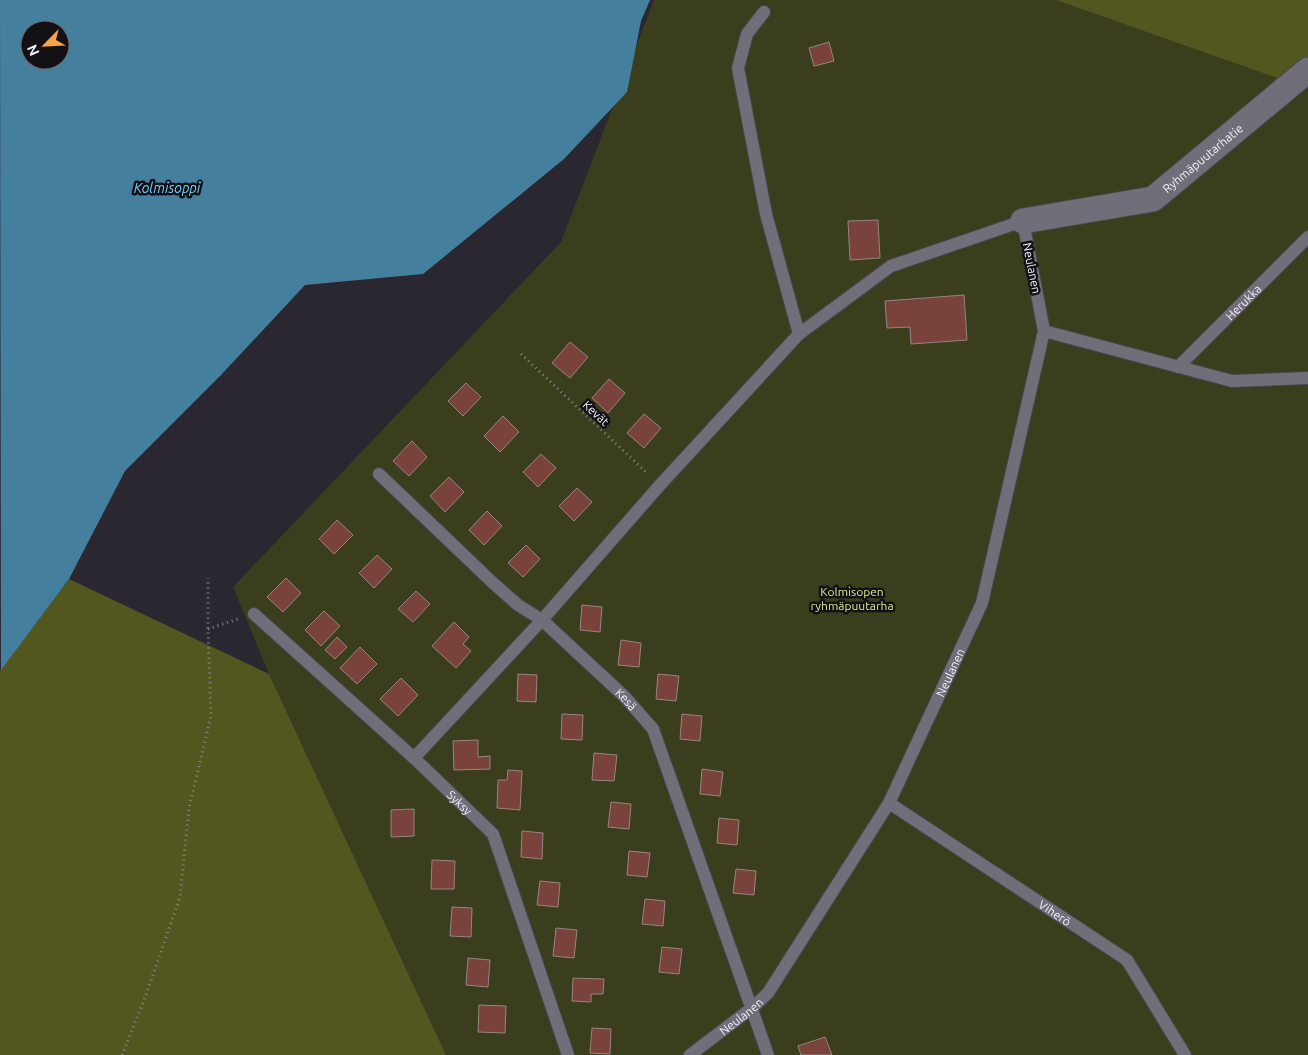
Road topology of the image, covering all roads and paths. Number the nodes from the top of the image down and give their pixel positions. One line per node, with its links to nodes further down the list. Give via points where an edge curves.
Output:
1 (764, 12): 6 (lane, via 747,34 738,68 766,214)
2 (1308, 70): 3 (street, Ryhmäpuutarhatie, via 1153,199)
3 (1023, 221): 5 (lane, Neulanen); 6 (lane, via 892,266)
4 (1308, 237): 8 (lane, Herukka)
5 (1044, 331): 8 (lane); 17 (lane, Neulanen, via 982,603)
6 (800, 334): 11 (lane)
7 (521, 354): 11 (path, Kevät)
8 (1178, 366): 9 (lane, via 1232,381)
9 (1308, 378)
10 (379, 474): 14 (lane, Kesä, via 492,582 518,605)
11 (660, 485): 14 (lane)
12 (208, 578): 15 (path)
13 (254, 614): 15 (path); 16 (lane, Syksy)
14 (542, 620): 16 (lane); 18 (lane, Kesä, via 625,697 653,729)
15 (208, 628): 19 (path, via 211,716 189,808 180,897)
16 (414, 758): 20 (lane, Syksy, via 492,834)
17 (889, 803): 18 (lane, Neulanen, via 768,992); 23 (lane, Viherö, via 1127,960)
18 (752, 1008): 21 (lane, Neulanen); 22 (lane, Kesä)
19 (122, 1055)
20 (568, 1055)
21 (690, 1055)
22 (768, 1055)
23 (1185, 1055)

